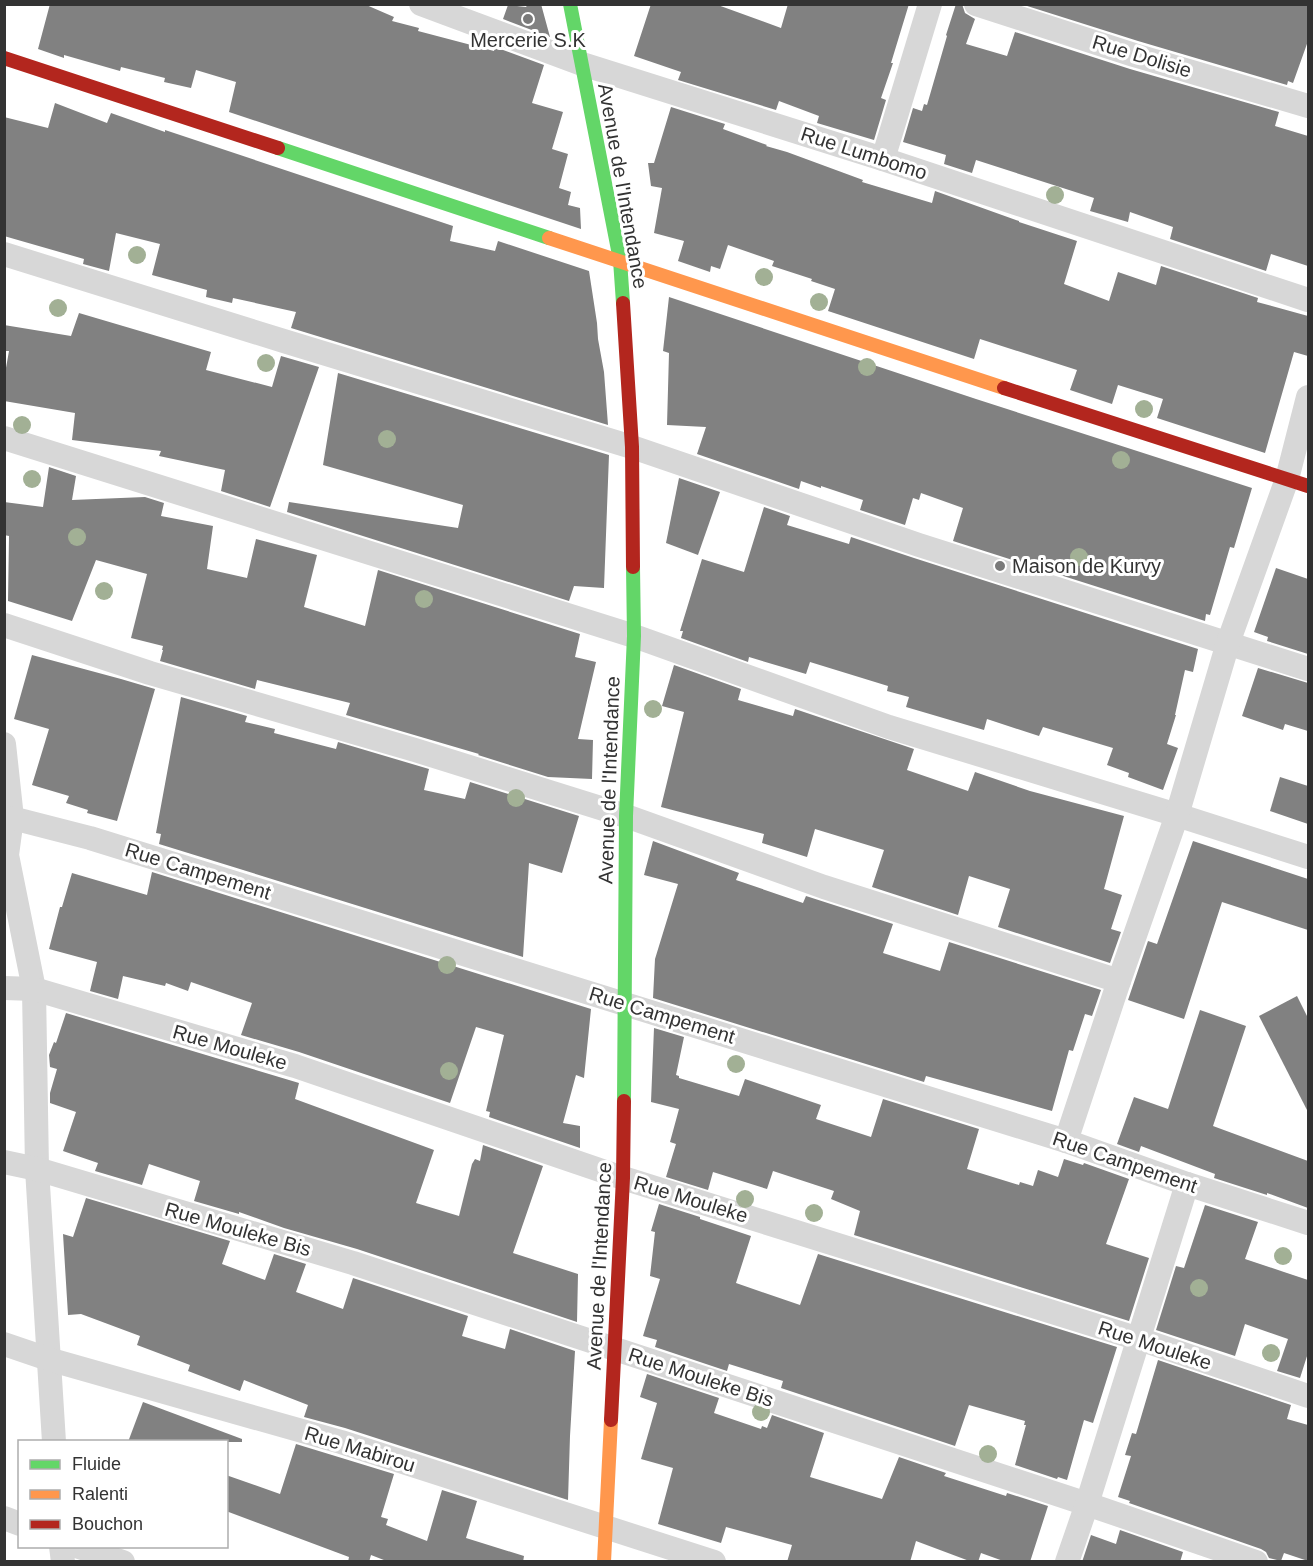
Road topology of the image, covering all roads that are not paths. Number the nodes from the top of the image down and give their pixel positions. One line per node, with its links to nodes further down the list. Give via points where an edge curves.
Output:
1 (421, 4): 6 (street, Rue Lumbomo)
2 (570, 4): 6 (street, Avenue de l'Intendance)
3 (930, 4): 8 (street)
4 (976, 4): 7 (street, Rue Dolisie)
5 (4, 58): 10 (street)
6 (582, 63): 8 (street, Rue Lumbomo); 10 (street, Avenue de l'Intendance)
7 (1308, 106)
8 (884, 159): 11 (street, Rue Lumbomo)
9 (4, 254): 14 (street)
10 (620, 260): 14 (street, Avenue de l'Intendance); 15 (street)
11 (1308, 300)
12 (1308, 397): 15 (street)
13 (4, 438): 17 (street)
14 (632, 447): 17 (street, Avenue de l'Intendance); 18 (street, via 919,546)
15 (1298, 482): 18 (street)
16 (4, 625): 22 (street, via 150,673)
17 (634, 636): 21 (street, via 889,727); 22 (street, Avenue de l'Intendance)
18 (1228, 643): 19 (street); 21 (street)
19 (1308, 669)
20 (4, 744): 23 (street)
21 (1177, 815): 25 (street); 26 (street)
22 (626, 816): 26 (street, via 824,886); 29 (street, Avenue de l'Intendance)
23 (12, 818): 24 (street); 29 (street, Rue Campement, via 101,841)
24 (6, 854): 28 (street)
25 (1308, 857)
26 (1119, 981): 30 (street)
27 (4, 988): 28 (street, Rue Mouleke)
28 (34, 989): 32 (street); 33 (street, Rue Mouleke, via 294,1066)
29 (624, 1003): 30 (street, Rue Campement); 33 (street, Avenue de l'Intendance)
30 (1066, 1141): 34 (street, Rue Campement)
31 (4, 1162): 32 (street, Rue Mouleke Bis)
32 (37, 1169): 38 (street, Rue Mouleke Bis, via 353,1263); 39 (street)
33 (623, 1178): 36 (street, Rue Mouleke); 38 (street, Avenue de l'Intendance)
34 (1187, 1184): 35 (street, Rue Campement); 36 (street)
35 (1308, 1223)
36 (1138, 1339): 40 (street, Rue Mouleke); 42 (street)
37 (4, 1344): 39 (street, Rue Mabirou)
38 (615, 1348): 42 (street, Rue Mouleke Bis); 43 (street, Avenue de l'Intendance)
39 (48, 1359): 41 (street); 43 (street, Rue Mabirou, via 341,1442)
40 (1308, 1396)
41 (54, 1440)
42 (1087, 1504): 48 (street); 49 (street, Rue Mouleke Bis)
43 (605, 1526): 46 (street, Avenue de l'Intendance); 47 (street, Rue Mabirou)
44 (82, 1548): 45 (street)
45 (123, 1562)
46 (604, 1562)
47 (714, 1562)
48 (1067, 1562)
49 (1256, 1562)

